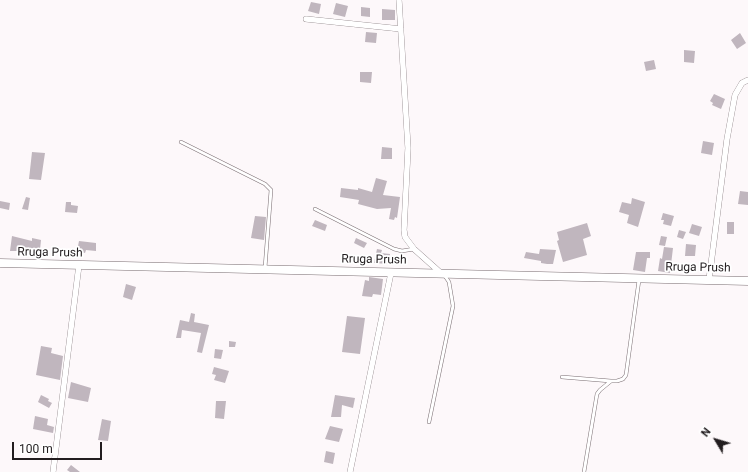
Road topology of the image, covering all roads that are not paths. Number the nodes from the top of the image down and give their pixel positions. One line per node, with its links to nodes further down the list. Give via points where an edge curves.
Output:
1 (399, 0): 3 (street)
2 (306, 18): 3 (street)
3 (401, 28): 7 (street, via 408,148 404,230 405,237)
4 (748, 80): 14 (street, via 735,95)
5 (181, 142): 10 (lane, via 271,190)
6 (315, 209): 7 (lane, via 394,249 402,252)
7 (414, 249): 12 (street)
8 (0, 263): 9 (street, Rruga Prush)
9 (79, 265): 10 (street, Rruga Prush); 19 (street)
10 (265, 270): 11 (street, Rruga Prush)
11 (391, 273): 12 (street, Rruga Prush); 20 (street)
12 (442, 274): 13 (street, Rruga Prush); 18 (lane, via 449,282 453,306)
13 (640, 278): 14 (street, Rruga Prush); 17 (lane, via 626,375 623,379)
14 (709, 280): 15 (street, Rruga Prush)
15 (748, 281)
16 (562, 378): 17 (lane)
17 (610, 381): 21 (lane, via 597,394)
18 (429, 422)
19 (53, 472)
20 (350, 472)
21 (584, 472)

